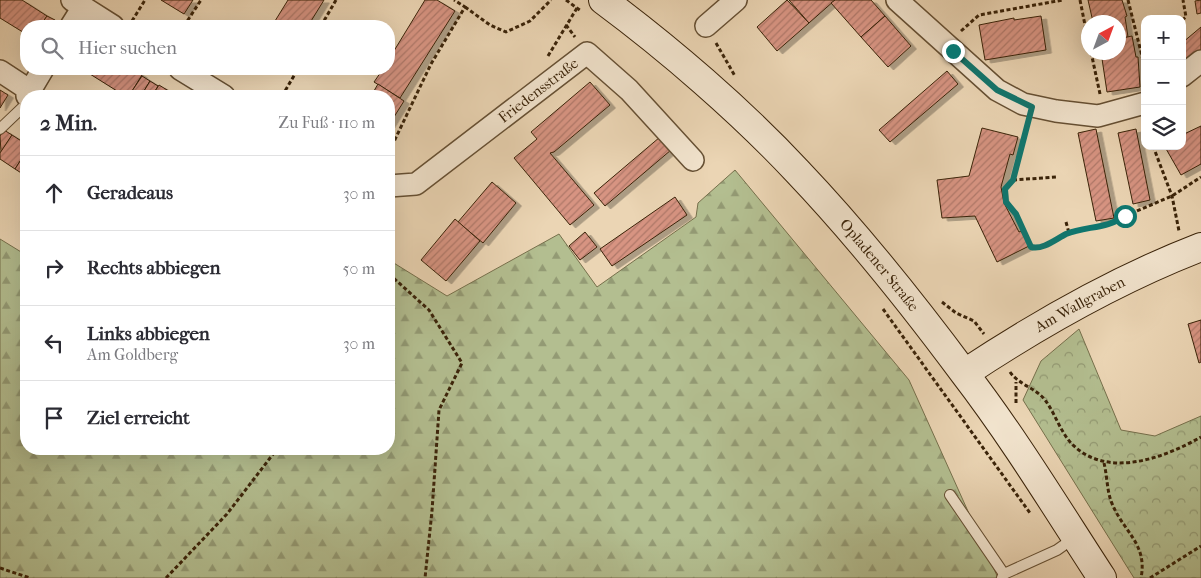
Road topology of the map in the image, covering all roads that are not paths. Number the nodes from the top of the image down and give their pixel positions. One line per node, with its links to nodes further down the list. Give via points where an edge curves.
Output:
1 (736, 0): 7 (street)
2 (898, 0): 16 (street, via 997,90 1032,107 1098,116)
3 (78, 4): 5 (street); 6 (street)
4 (593, 6): 22 (main road, Opladener Straße, via 687,68 796,169 849,228)
5 (73, 20)
6 (103, 20)
7 (706, 26)
8 (1201, 61): 10 (street)
9 (0, 71): 15 (street)
10 (1186, 73)
11 (40, 75): 13 (street)
12 (190, 75): 14 (street)
13 (32, 90)
14 (214, 90)
15 (20, 94)
16 (1141, 104)
17 (20, 107): 18 (lane)
18 (0, 129)
19 (693, 160): 20 (street, Friedensstraße, via 629,90 587,53 416,184)
20 (395, 186)
21 (1195, 249): 22 (main road, Am Wallgraben, via 1101,291)
22 (965, 373): 24 (main road, Opladener Straße)
23 (950, 495): 25 (lane)
24 (1075, 537): 25 (lane, via 1057,550); 26 (main road, Opladener Straße)
25 (1003, 576)
26 (1102, 578)

